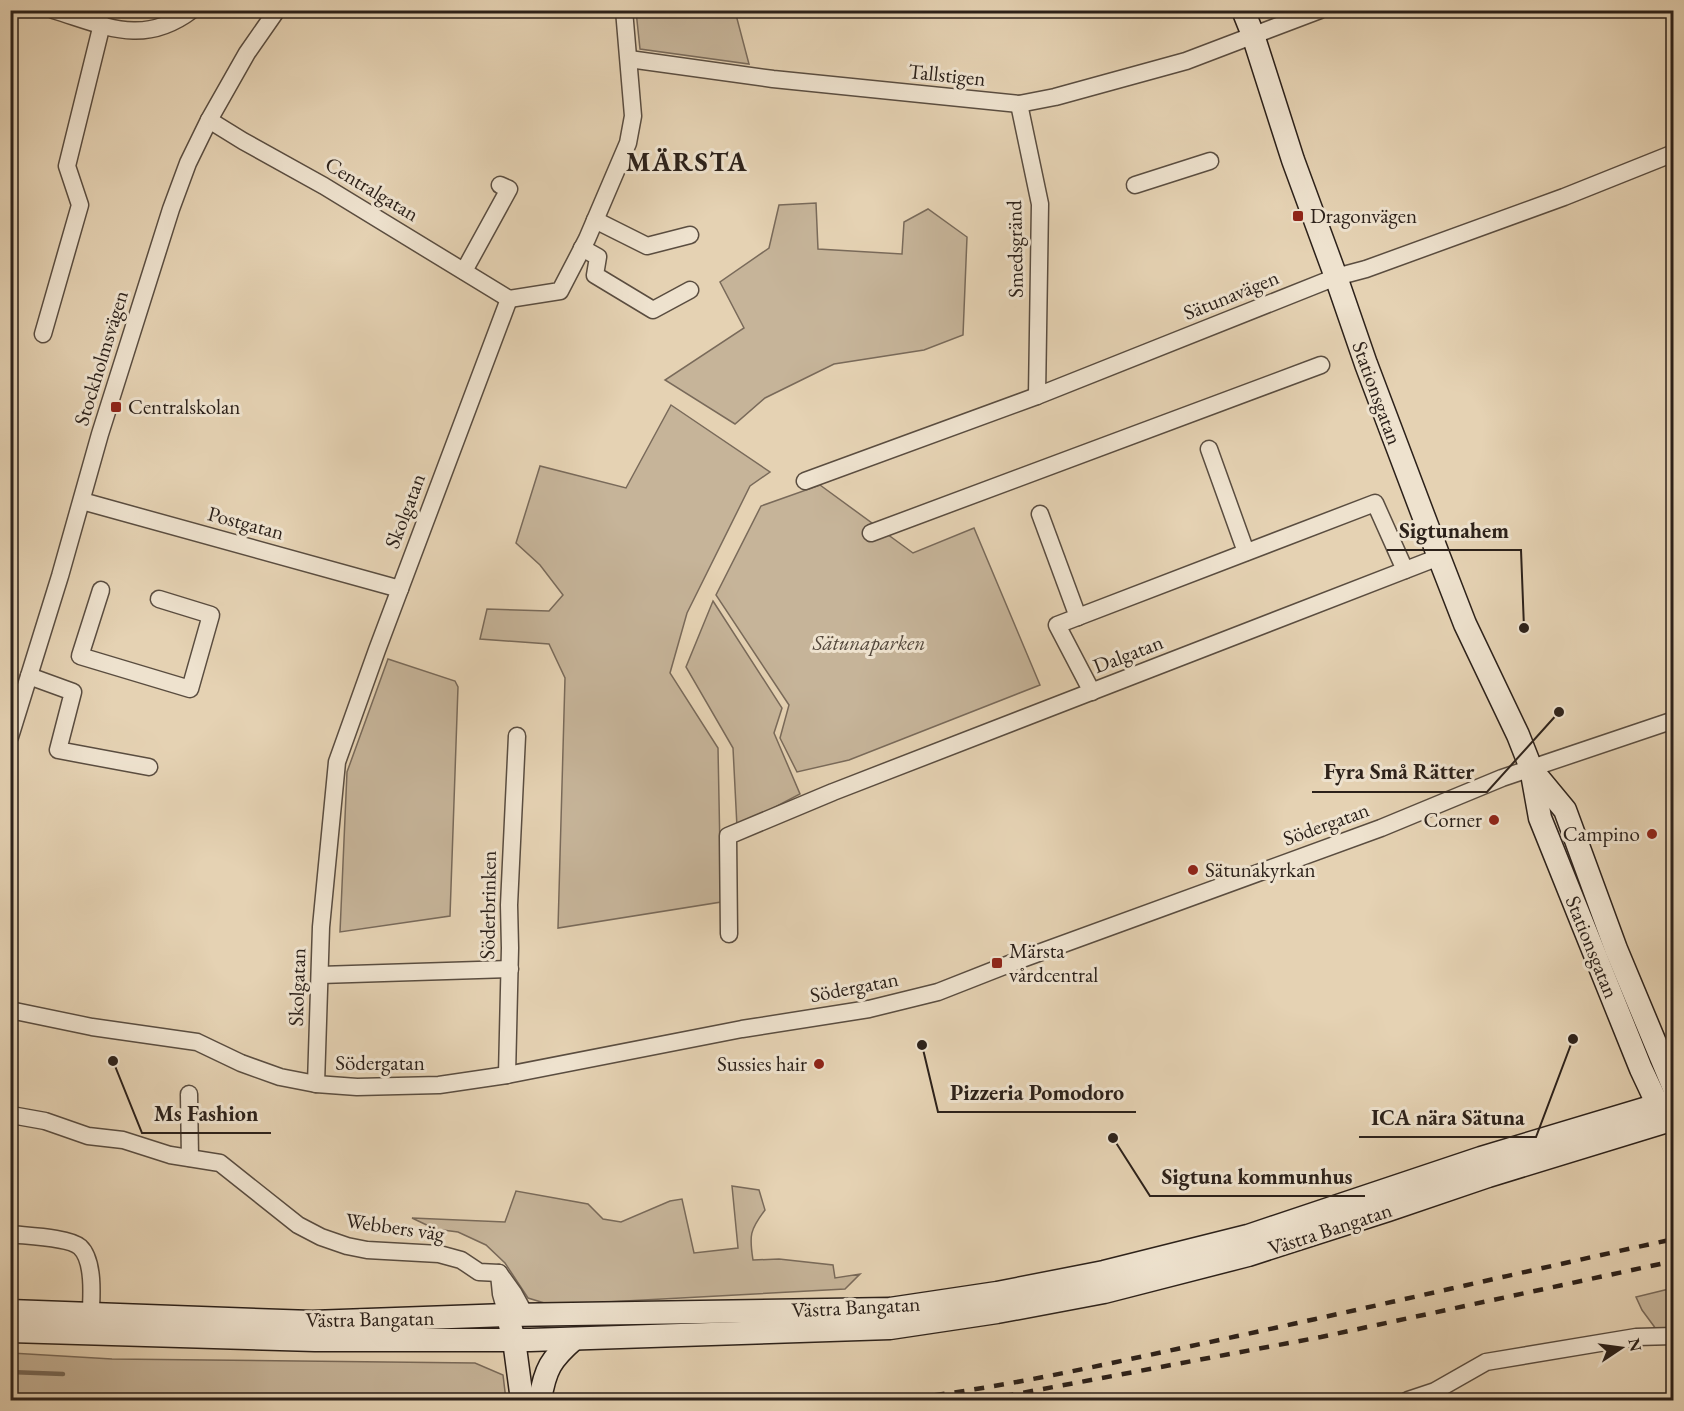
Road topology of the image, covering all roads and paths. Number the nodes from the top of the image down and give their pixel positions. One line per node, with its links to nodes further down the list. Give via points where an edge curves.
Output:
1 (53, 10): 7 (street)
2 (192, 10): 7 (street, via 155,30 137,32)
3 (624, 10): 9 (street)
4 (1243, 10): 8 (street, Stationsgatan)
5 (1320, 10): 8 (street)
6 (271, 13): 11 (street, Stockholmsvägen)
7 (102, 24): 23 (street, via 67,166 80,205)
8 (1253, 35): 10 (street, Tallstigen, via 1186,61); 20 (street, Stationsgatan)
9 (629, 59): 10 (street, Tallstigen, via 773,79); 16 (street, via 633,116 628,142)
10 (1019, 104): 25 (street, Smedsgränd, via 1040,204)
11 (209, 120): 19 (street, Centralgatan); 28 (street, Stockholmsvägen, via 171,209)
12 (1674, 153): 20 (street, Sätunavägen, via 1465,233)
13 (1210, 161): 15 (street)
14 (500, 185): 19 (street, via 509,189)
15 (1135, 185)
16 (596, 220): 17 (street, via 647,246); 18 (street)
17 (690, 235)
18 (582, 248): 21 (street, via 598,257 595,275 653,310); 22 (street, via 560,291)
19 (464, 271): 22 (street, Centralgatan)
20 (1336, 277): 25 (street, Sätunavägen); 32 (street, Stationsgatan)
21 (690, 290)
22 (509, 299): 34 (street, Skolgatan)
23 (43, 334)
24 (1321, 365): 30 (street)
25 (1037, 396): 27 (street, Sätunavägen)
26 (1209, 449): 31 (street)
27 (805, 481)
28 (81, 501): 34 (street, Postgatan); 38 (street, Stockholmsvägen)
29 (1040, 514): 37 (street)
30 (871, 533)
31 (1246, 552): 33 (street, via 1376,502); 37 (street)
32 (1439, 557): 33 (street, Dalgatan); 44 (street, Stationsgatan)
33 (1406, 570): 39 (street, Dalgatan)
34 (400, 589): 47 (street, Skolgatan, via 337,762)
35 (100, 590): 36 (street, via 80,656 190,689 211,615)
36 (159, 599)
37 (1078, 617): 39 (street, via 1057,625)
38 (30, 676): 42 (street, Stockholmsvägen); 43 (street, via 73,692 58,750)
39 (1092, 692): 45 (street, Dalgatan, via 728,836)
40 (1674, 720): 44 (street, Södergatan)
41 (517, 736): 46 (street, Söderbrinken)
42 (10, 737)
43 (149, 766)
44 (1530, 768): 49 (street, Södergatan, via 1372,831 938,992 869,1009 742,1029); 51 (street, Stationsgatan, via 1565,810 1616,949); 53 (street, Stationsgatan, via 1540,818)
45 (729, 934)
46 (510, 969): 47 (street); 49 (street, Söderbrinken)
47 (320, 975): 50 (street, Skolgatan)
48 (10, 1010): 50 (street, Södergatan, via 197,1042 280,1077)
49 (507, 1075): 50 (street, Södergatan, via 439,1086)
50 (316, 1084)
51 (1674, 1088)
52 (189, 1094): 55 (street)
53 (1668, 1111): 58 (street, Västra Bangatan, via 1481,1158 1248,1236 1104,1272 997,1293 890,1309); 62 (street, Västra Bangatan, via 1488,1176 1248,1255 1104,1292 890,1328)
54 (17, 1116): 55 (street, Webbers väg)
55 (190, 1158): 58 (street, Webbers väg, via 220,1163 298,1225 321,1237 367,1250 439,1254 461,1260 479,1272 499,1273 501,1294)
56 (10, 1234): 59 (street, via 79,1246 90,1270)
57 (10, 1311): 59 (street, Västra Bangatan)
58 (516, 1316): 59 (street, Västra Bangatan); 63 (street)
59 (90, 1323): 60 (street, Västra Bangatan); 63 (street, Västra Bangatan, via 315,1340)
60 (10, 1331)
61 (1674, 1336): 68 (street, via 1636,1337 1486,1362 1435,1391)
62 (574, 1339): 63 (street, Västra Bangatan); 64 (street)
63 (522, 1340): 64 (street)
64 (532, 1376): 65 (street); 66 (street); 67 (street)
65 (522, 1401)
66 (534, 1401)
67 (540, 1401)
68 (1408, 1401)

